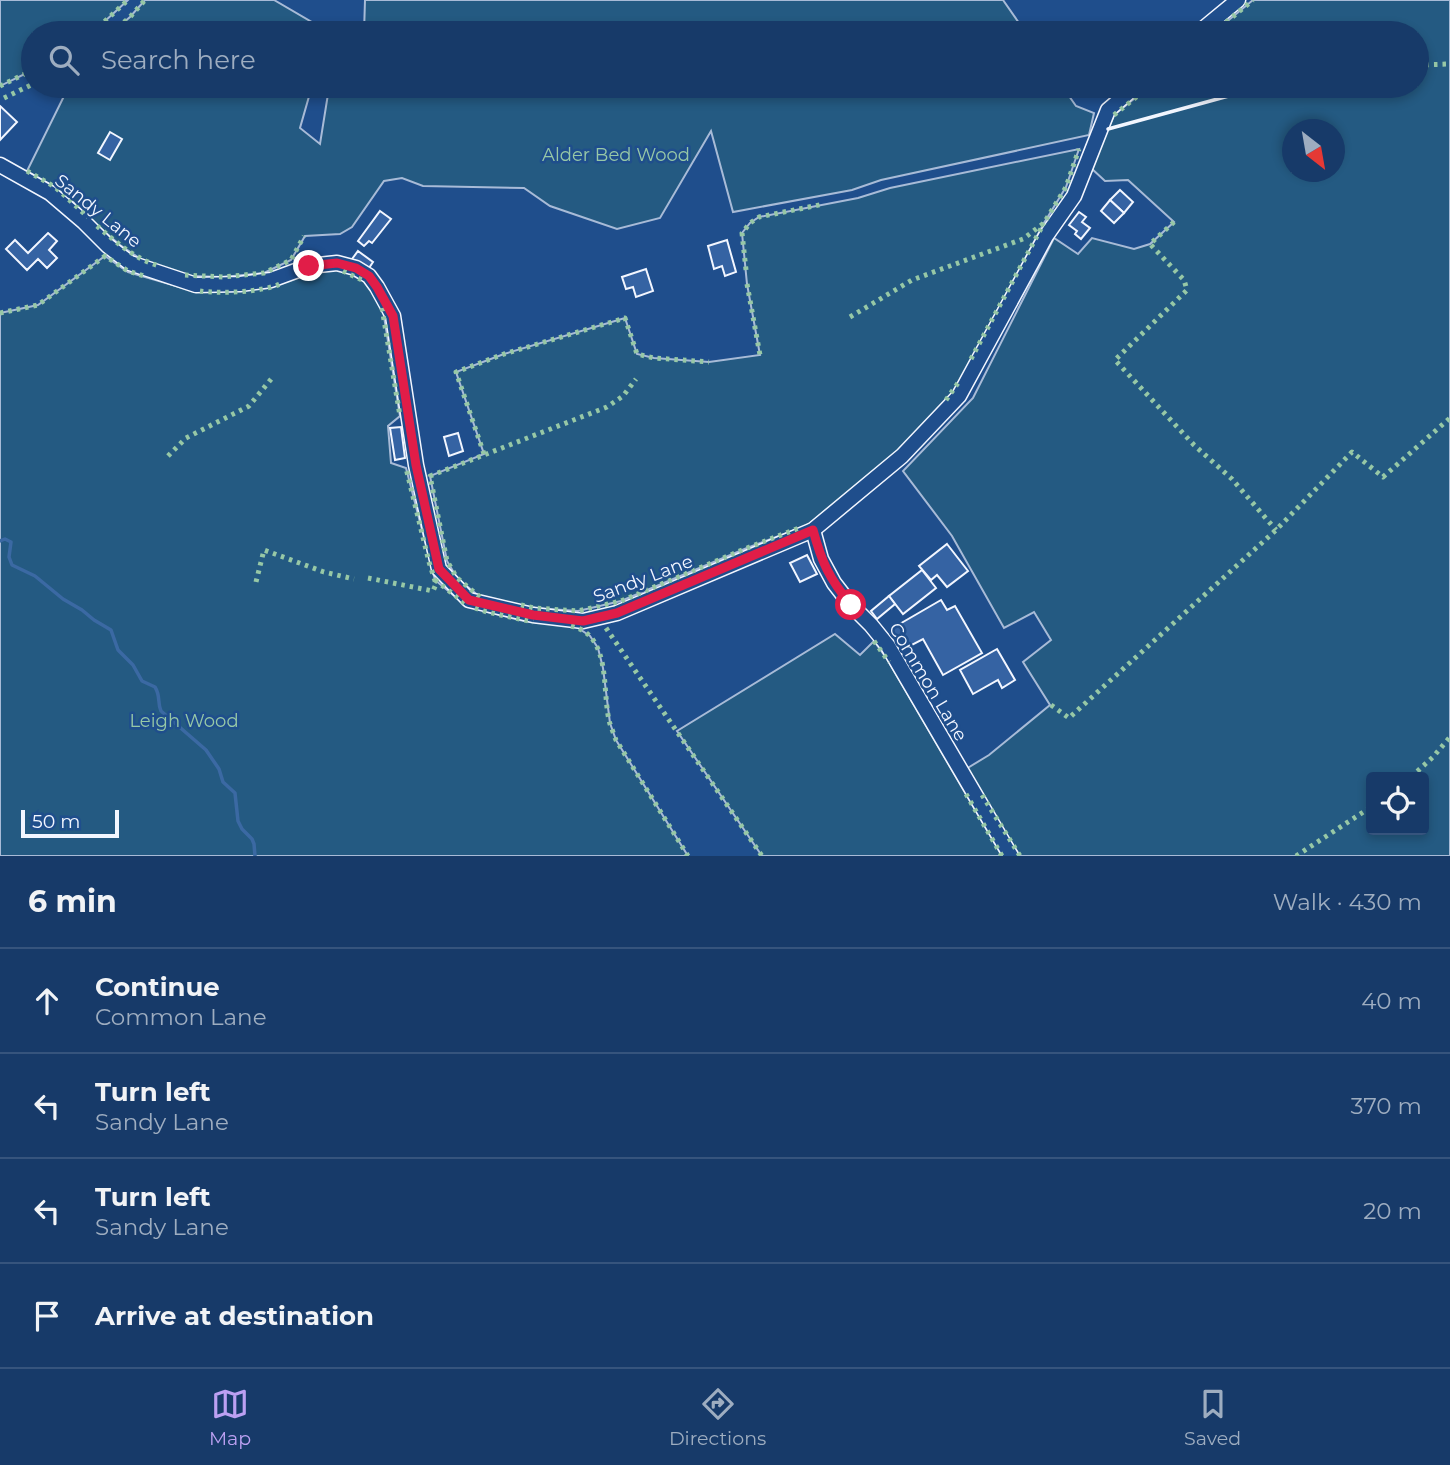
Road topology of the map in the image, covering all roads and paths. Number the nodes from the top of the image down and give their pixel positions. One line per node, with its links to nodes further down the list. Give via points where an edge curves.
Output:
1 (1238, 0): 2 (street)
2 (1213, 21)
3 (1122, 98): 5 (street, Sandy Lane, via 1108,110 1074,197 1046,236 959,396 902,456)
4 (0, 165): 5 (street, Sandy Lane, via 50,193 130,263 195,285 271,280 309,266 337,263 369,276 393,316 416,465 439,569 469,600 583,621 617,613)
5 (813, 530): 6 (street, Common Lane, via 834,583 888,646)
6 (1011, 856)

